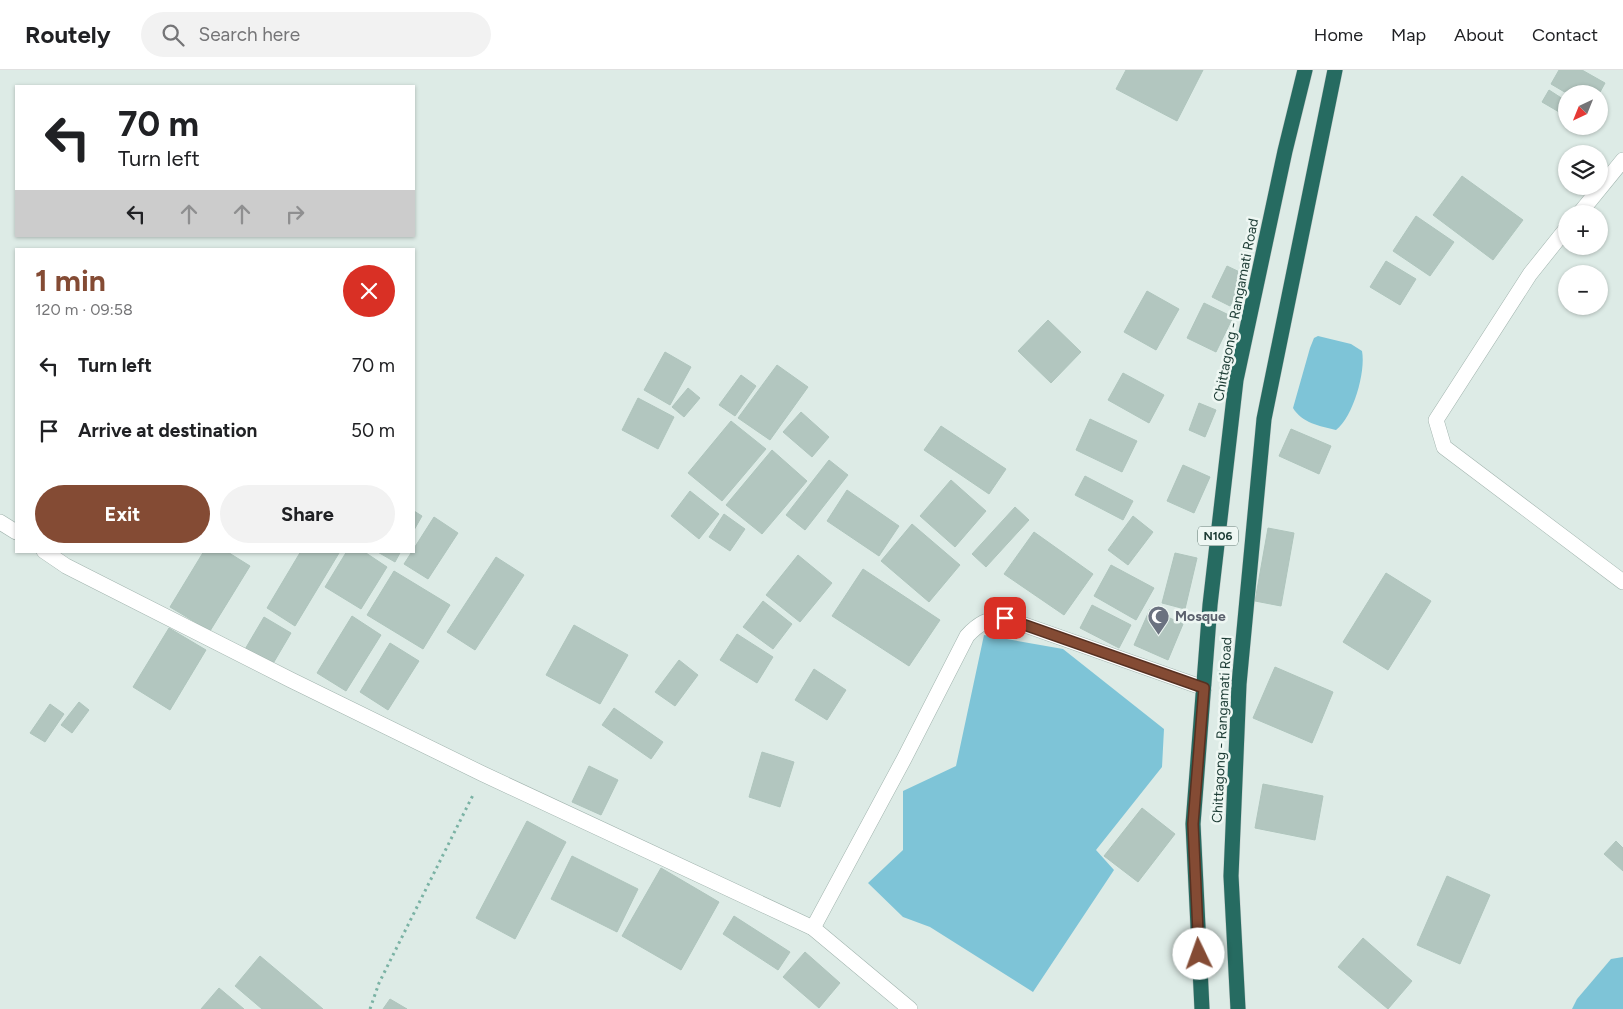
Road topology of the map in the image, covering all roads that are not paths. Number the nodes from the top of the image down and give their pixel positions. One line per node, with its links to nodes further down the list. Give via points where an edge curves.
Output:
1 (1305, 70): 10 (highway, Chittagong - Rangamati Road / N106, via 1236,380 1210,605)
2 (1335, 70): 14 (highway, Chittagong - Rangamati Road / N106, via 1264,419 1239,684 1231,876)
3 (1623, 160): 4 (street)
4 (1586, 205)
5 (1558, 239): 9 (street, via 1530,274 1436,420 1444,447)
6 (0, 522): 7 (street)
7 (15, 531)
8 (47, 553): 11 (street, via 66,566 483,774)
9 (1623, 582)
10 (1204, 688): 11 (street, via 1005,618 995,618 977,626 967,636); 13 (highway, Chittagong - Rangamati Road / N106, via 1193,824)
11 (813, 928): 12 (street)
12 (910, 1009)
13 (1202, 1009)
14 (1238, 1009)

